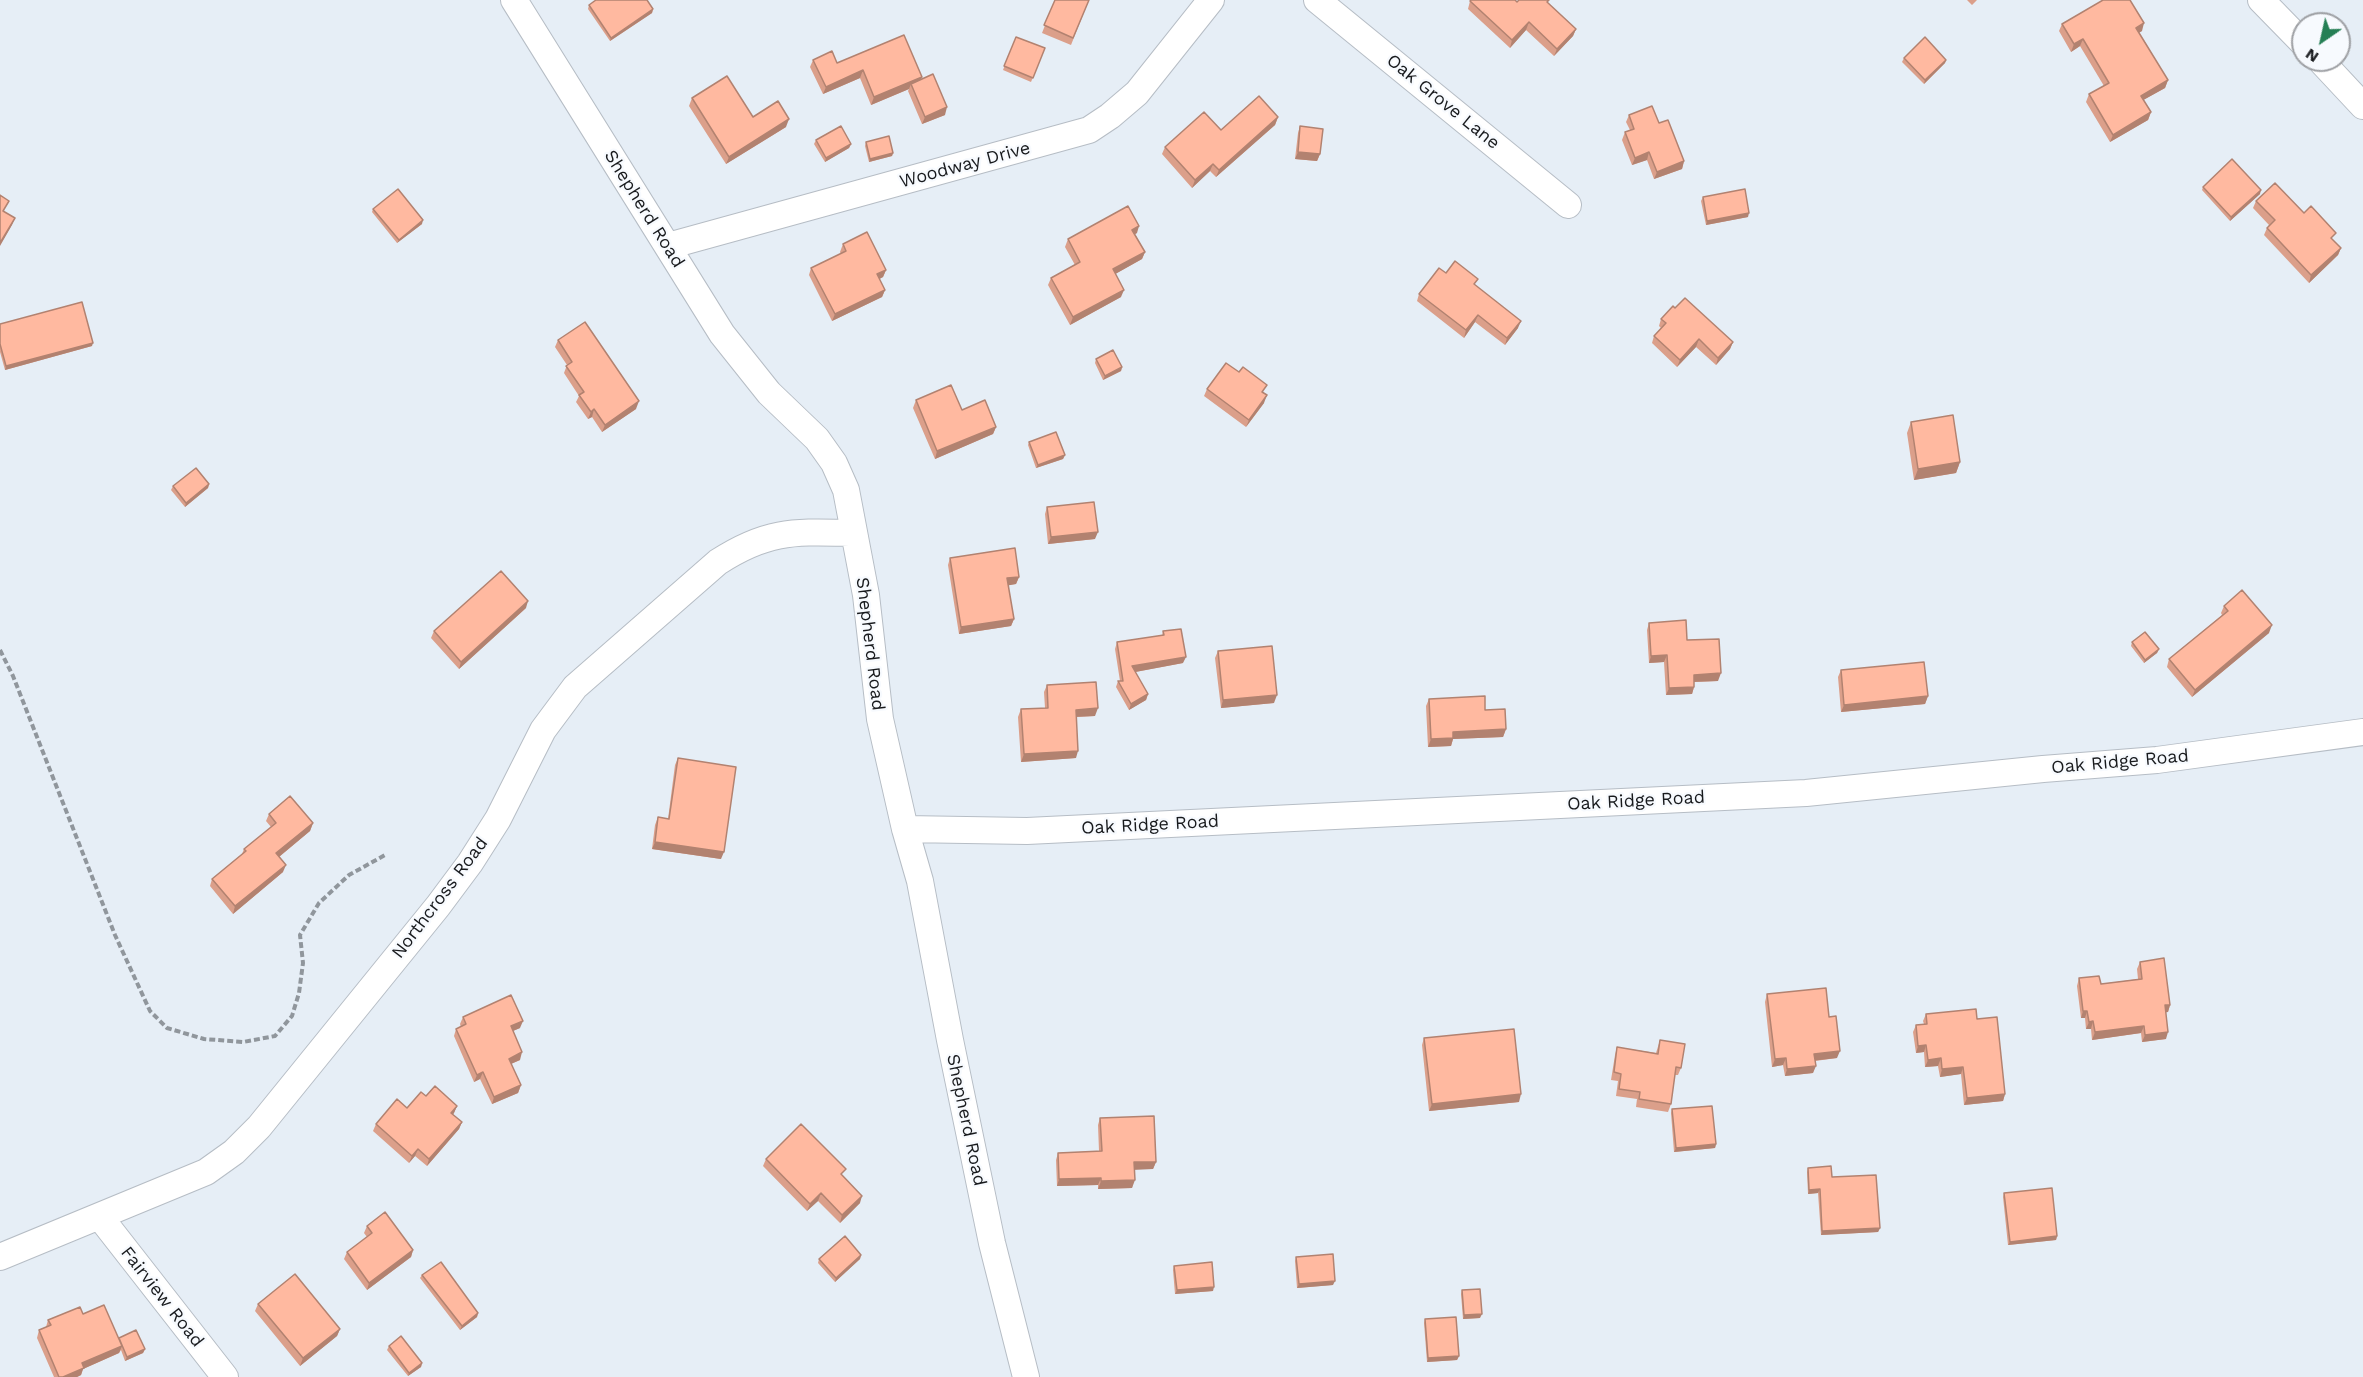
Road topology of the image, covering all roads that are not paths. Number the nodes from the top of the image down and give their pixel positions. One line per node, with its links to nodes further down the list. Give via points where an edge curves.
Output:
1 (514, 0): 9 (street, Shepherd Road)
2 (1211, 0): 9 (street, Woodway Drive, via 1137,93 1089,130)
3 (1317, 0): 8 (street, Oak Grove Lane)
4 (2261, 0): 5 (street)
5 (2291, 31)
6 (2331, 72): 7 (street)
7 (2363, 106)
8 (1568, 205)
9 (668, 246): 10 (street, Shepherd Road, via 744,364 817,439 834,463 846,490)
10 (854, 533): 12 (street, Shepherd Road, via 866,595 880,719); 13 (street, Northcross Road, via 776,535 740,548 717,562 600,663 552,715 498,819 470,863 259,1127 206,1172)
11 (2363, 732): 12 (street, Oak Ridge Road, via 2157,760 1806,793 1027,831)
12 (905, 829): 16 (street, Shepherd Road, via 920,881 992,1243)
13 (100, 1217): 14 (street, Northcross Road); 15 (street, Fairview Road)
14 (0, 1257)
15 (225, 1377)
16 (1026, 1377)

